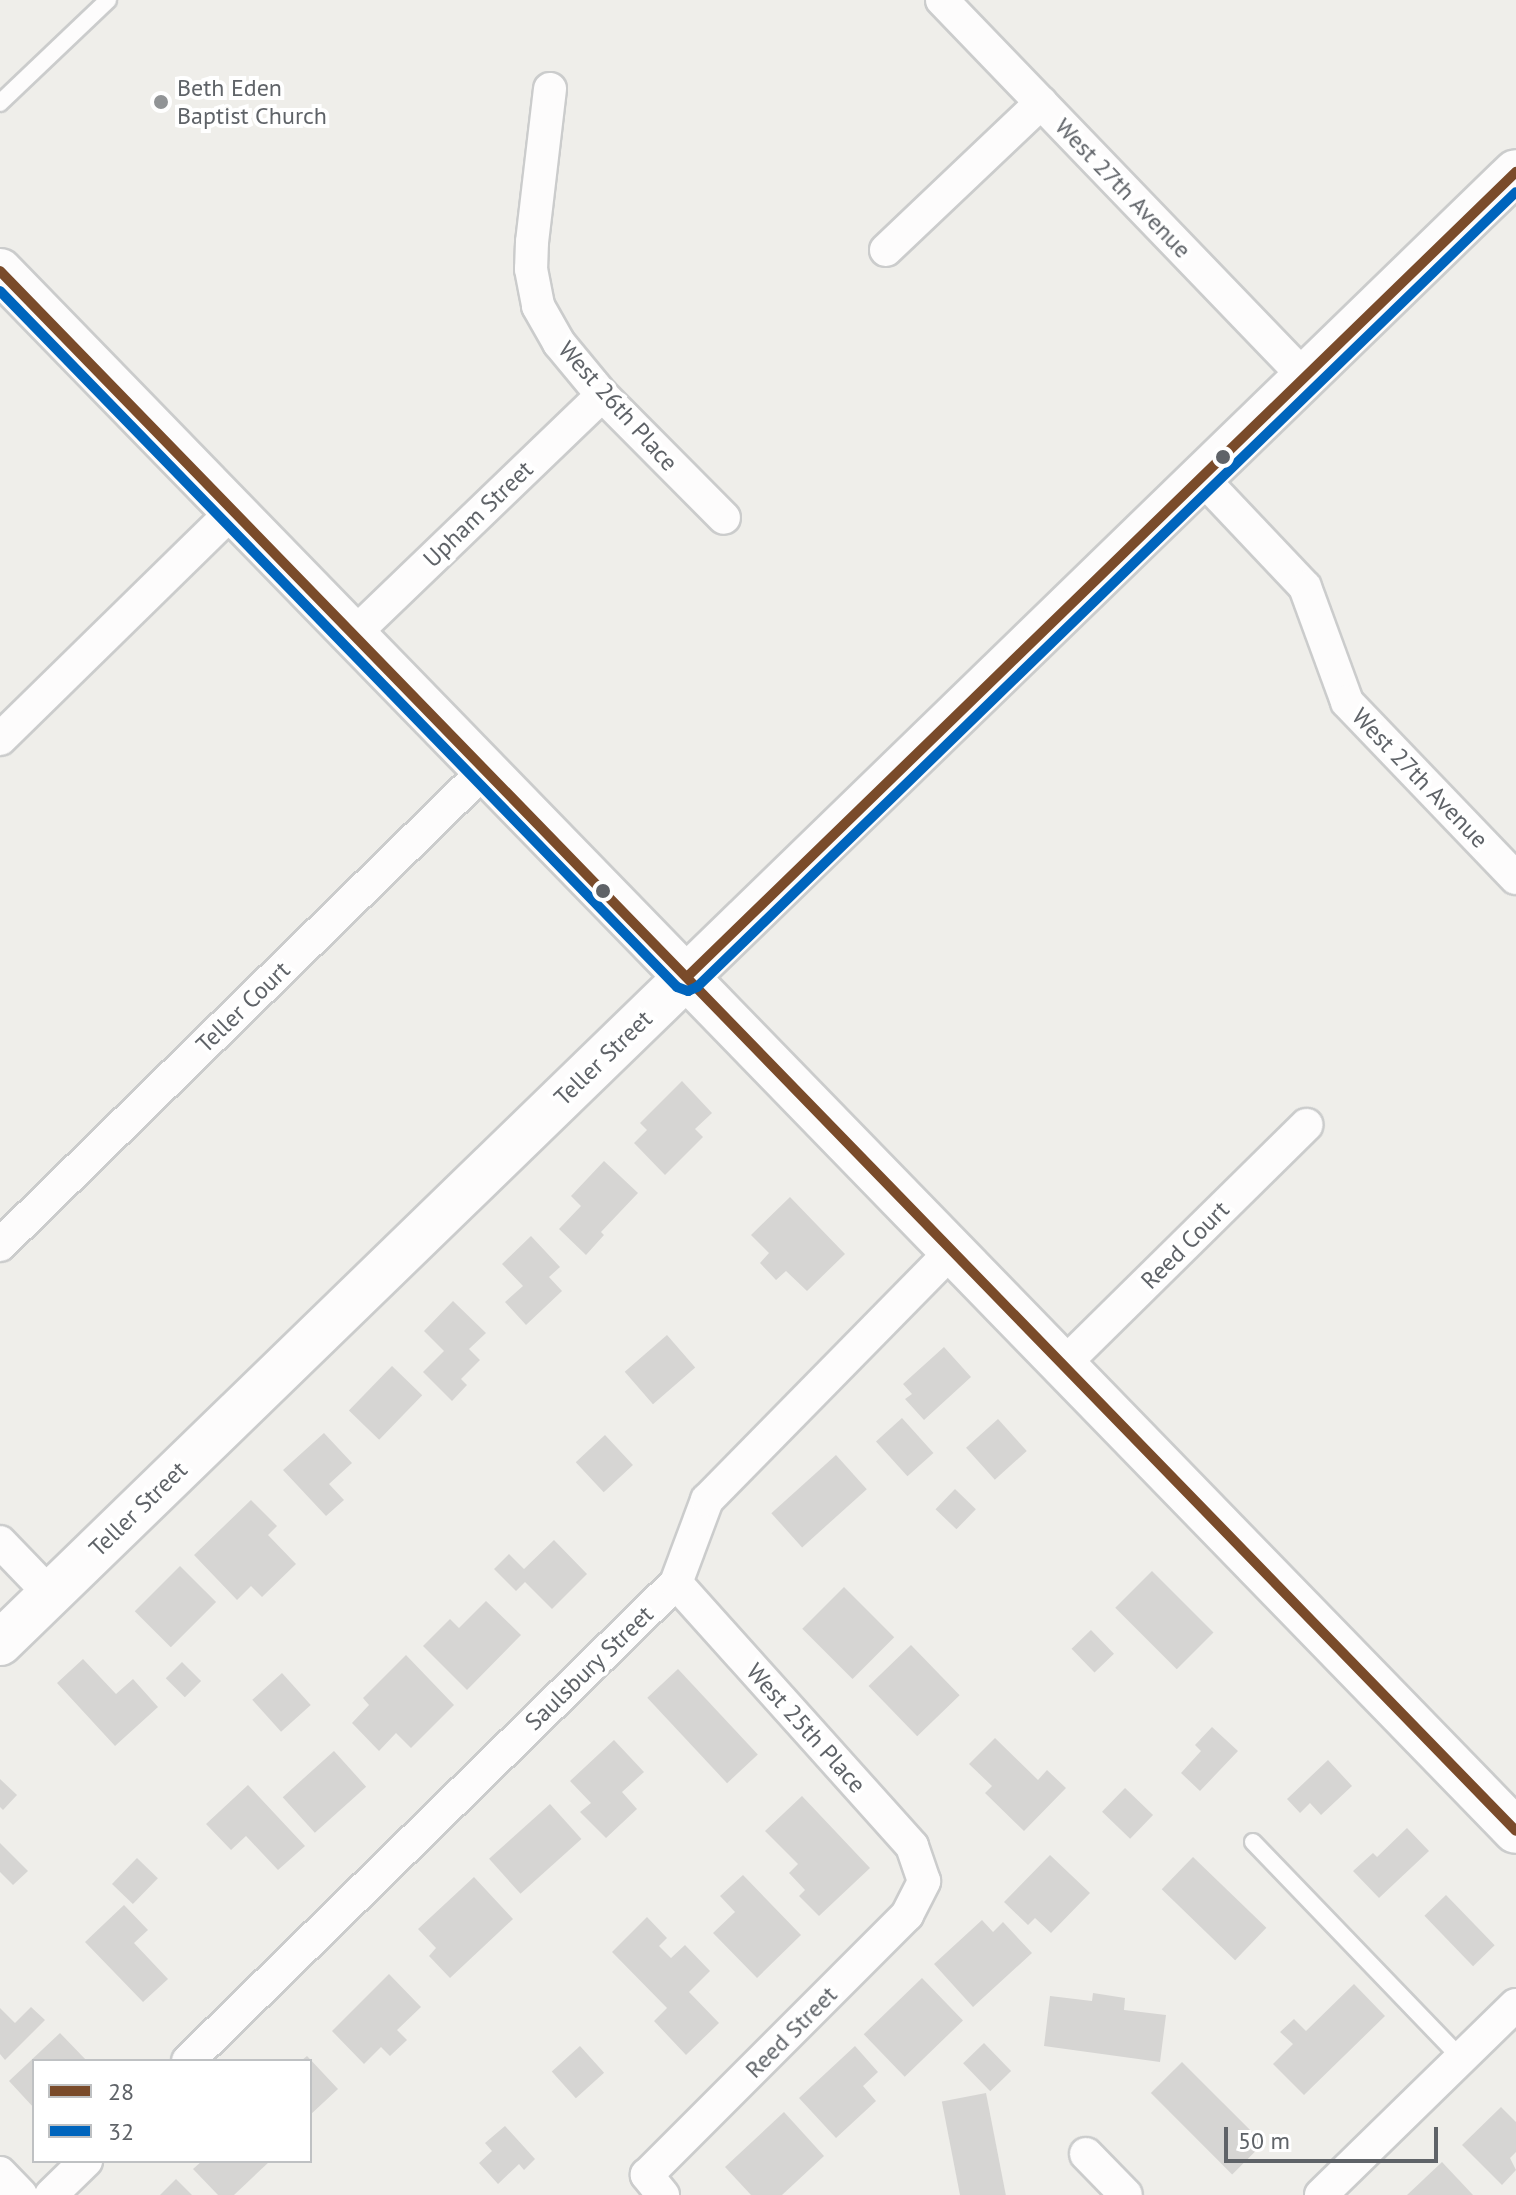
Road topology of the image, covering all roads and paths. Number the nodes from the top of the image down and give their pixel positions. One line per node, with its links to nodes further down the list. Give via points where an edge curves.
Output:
1 (108, 0): 4 (lane)
2 (942, 0): 5 (street, West 27th Avenue)
3 (550, 89): 10 (street, West 26th Place, via 532,284 543,317)
4 (0, 103)
5 (1041, 103): 7 (street); 9 (street, West 27th Avenue)
6 (1516, 172): 9 (street, Teller Street)
7 (886, 250)
8 (0, 271): 12 (street)
9 (1304, 376): 11 (street, Teller Street)
10 (602, 395): 13 (street, West 26th Place); 14 (street, Upham Street)
11 (1201, 477): 17 (street, West 27th Avenue, via 1305,587 1334,675 1356,713); 18 (street, Teller Street)
12 (234, 510): 14 (street); 15 (street)
13 (724, 518)
14 (355, 633): 16 (street)
15 (0, 739)
16 (486, 769): 18 (street); 20 (street, Teller Court)
17 (1516, 878)
18 (687, 977): 21 (street); 25 (street, Teller Street)
19 (1306, 1125): 22 (street, Reed Court)
20 (0, 1245)
21 (953, 1250): 22 (street); 24 (street, Saulsbury Street, via 707,1500)
22 (1063, 1365): 27 (street)
23 (0, 1542): 25 (street)
24 (676, 1583): 29 (street, West 25th Place, via 912,1846); 32 (street, Saulsbury Street)
25 (50, 1594): 26 (street, Teller Street)
26 (0, 1643)
27 (1516, 1831)
28 (1253, 1842): 31 (lane)
29 (924, 1881): 36 (street, Reed Street, via 907,1915)
30 (1516, 2005): 31 (street)
31 (1461, 2058): 40 (street)
32 (190, 2059)
33 (1086, 2154): 39 (street)
34 (84, 2163): 38 (street)
35 (0, 2173): 37 (street)
36 (655, 2185)
37 (21, 2195)
38 (51, 2195)
39 (1126, 2195)
40 (1321, 2195)

